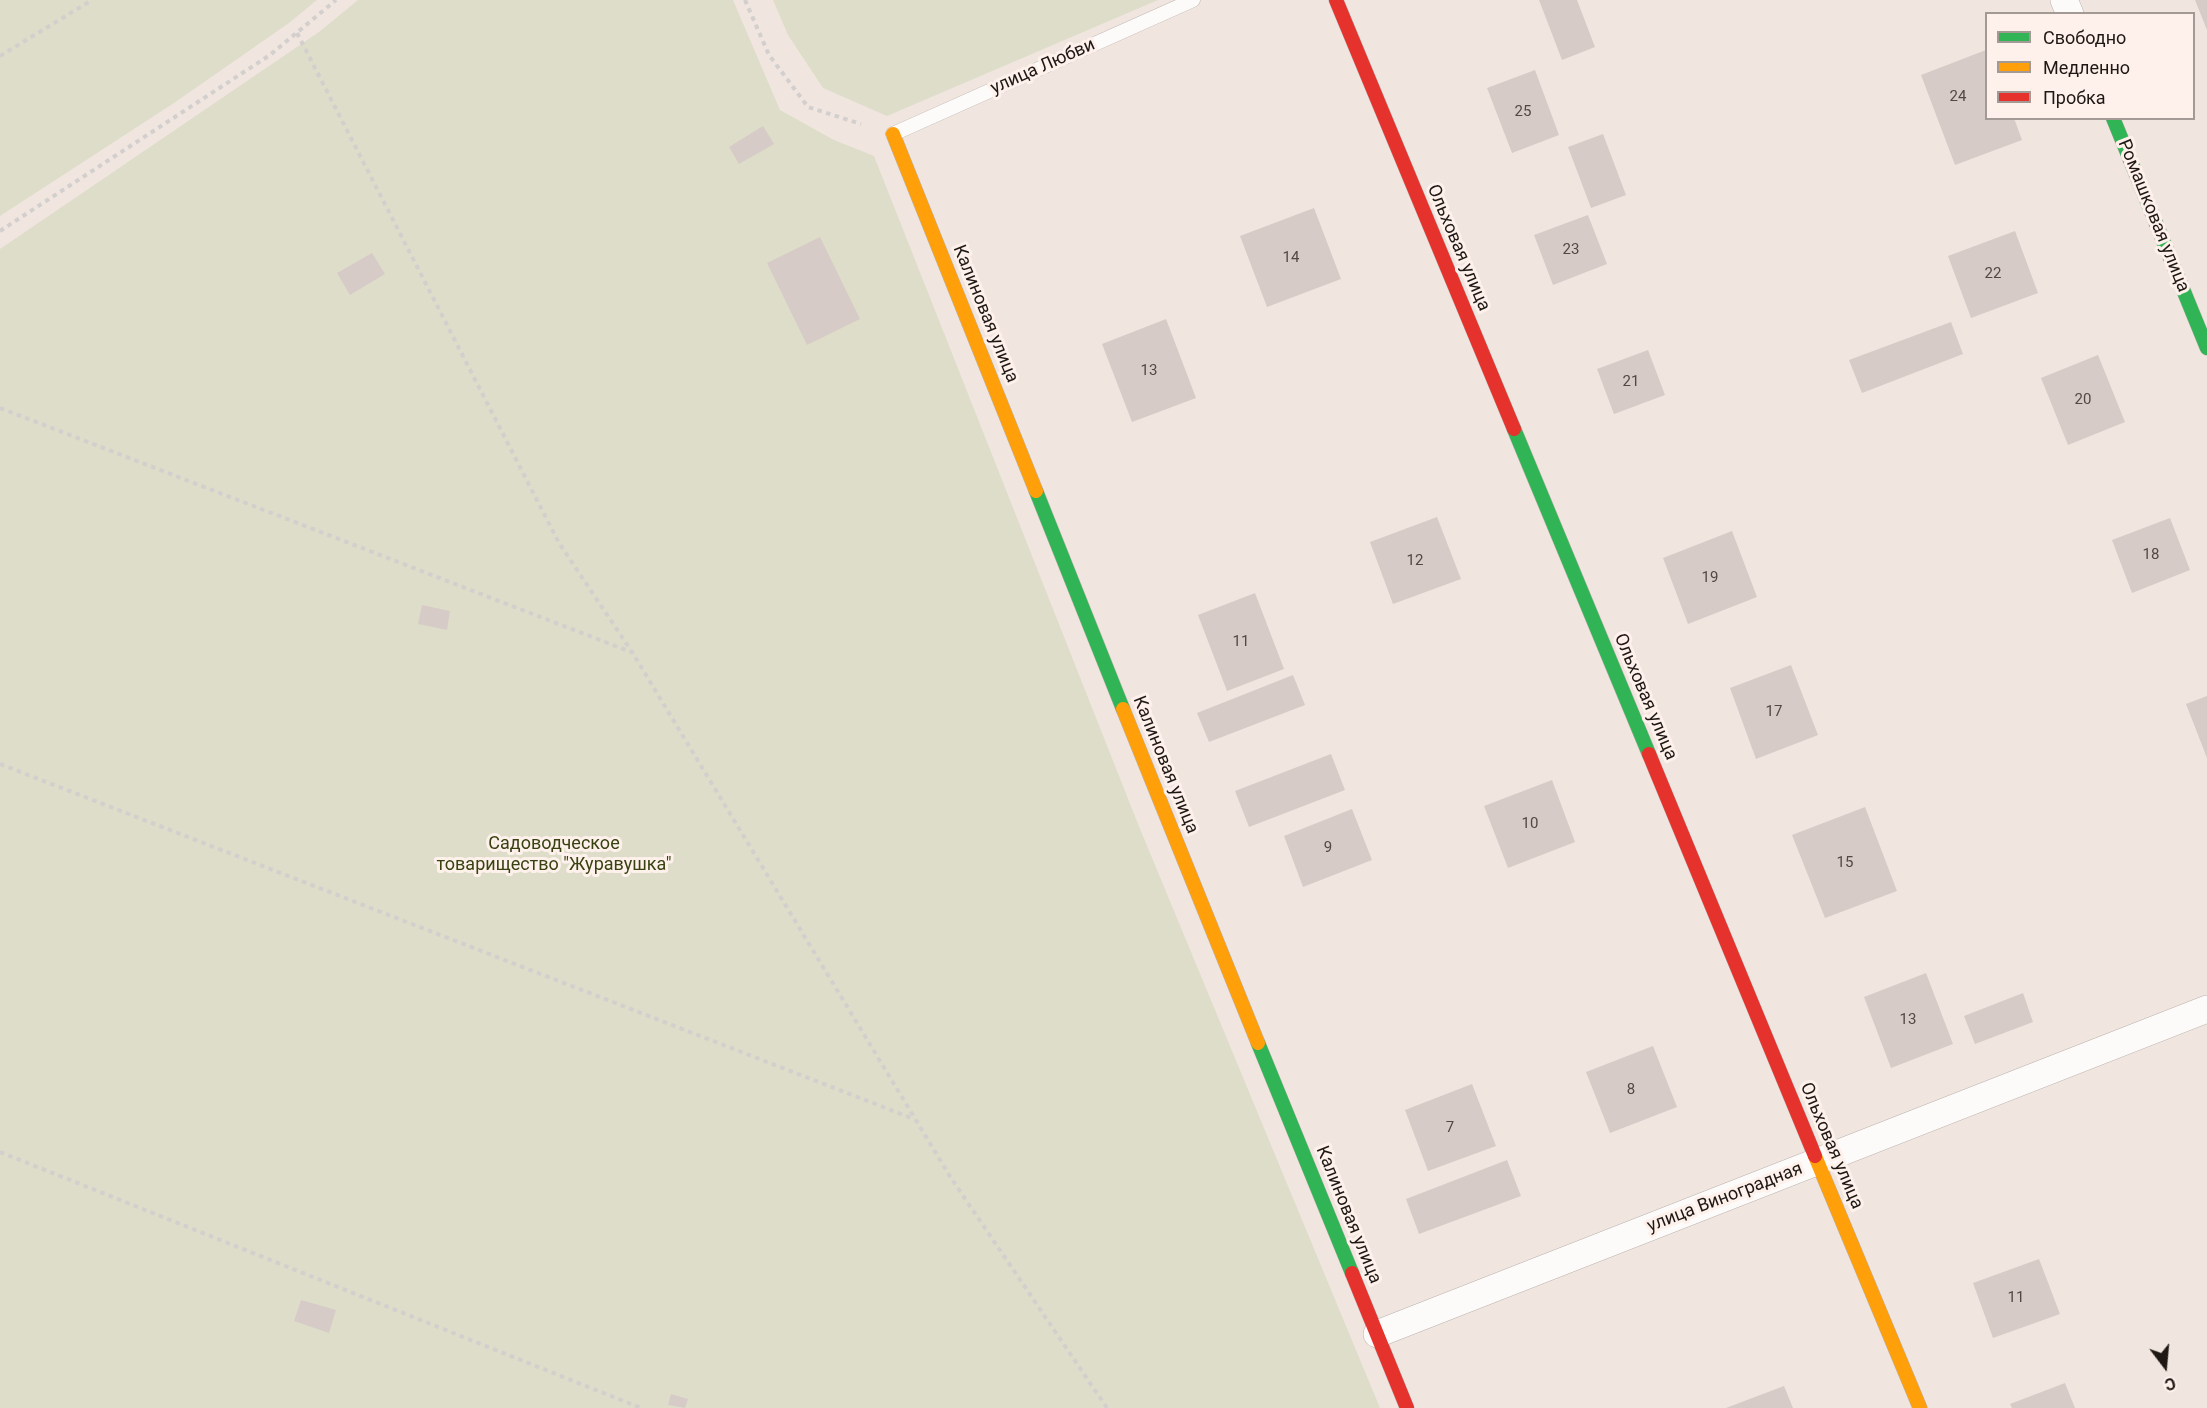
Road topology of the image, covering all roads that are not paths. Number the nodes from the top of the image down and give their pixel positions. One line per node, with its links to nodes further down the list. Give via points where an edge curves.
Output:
1 (1193, 0): 4 (lane, улица Любви)
2 (1336, 0): 7 (street, Ольховая улица)
3 (2114, 120): 5 (street, Ромашковая улица)
4 (893, 134): 8 (street, Калиновая улица)
5 (2207, 348)
6 (2207, 1009): 7 (street, улица Виноградная)
7 (1818, 1162): 8 (street, улица Виноградная); 10 (street, Ольховая улица)
8 (1377, 1334): 9 (street, Калиновая улица)
9 (1407, 1408)
10 (1920, 1408)

